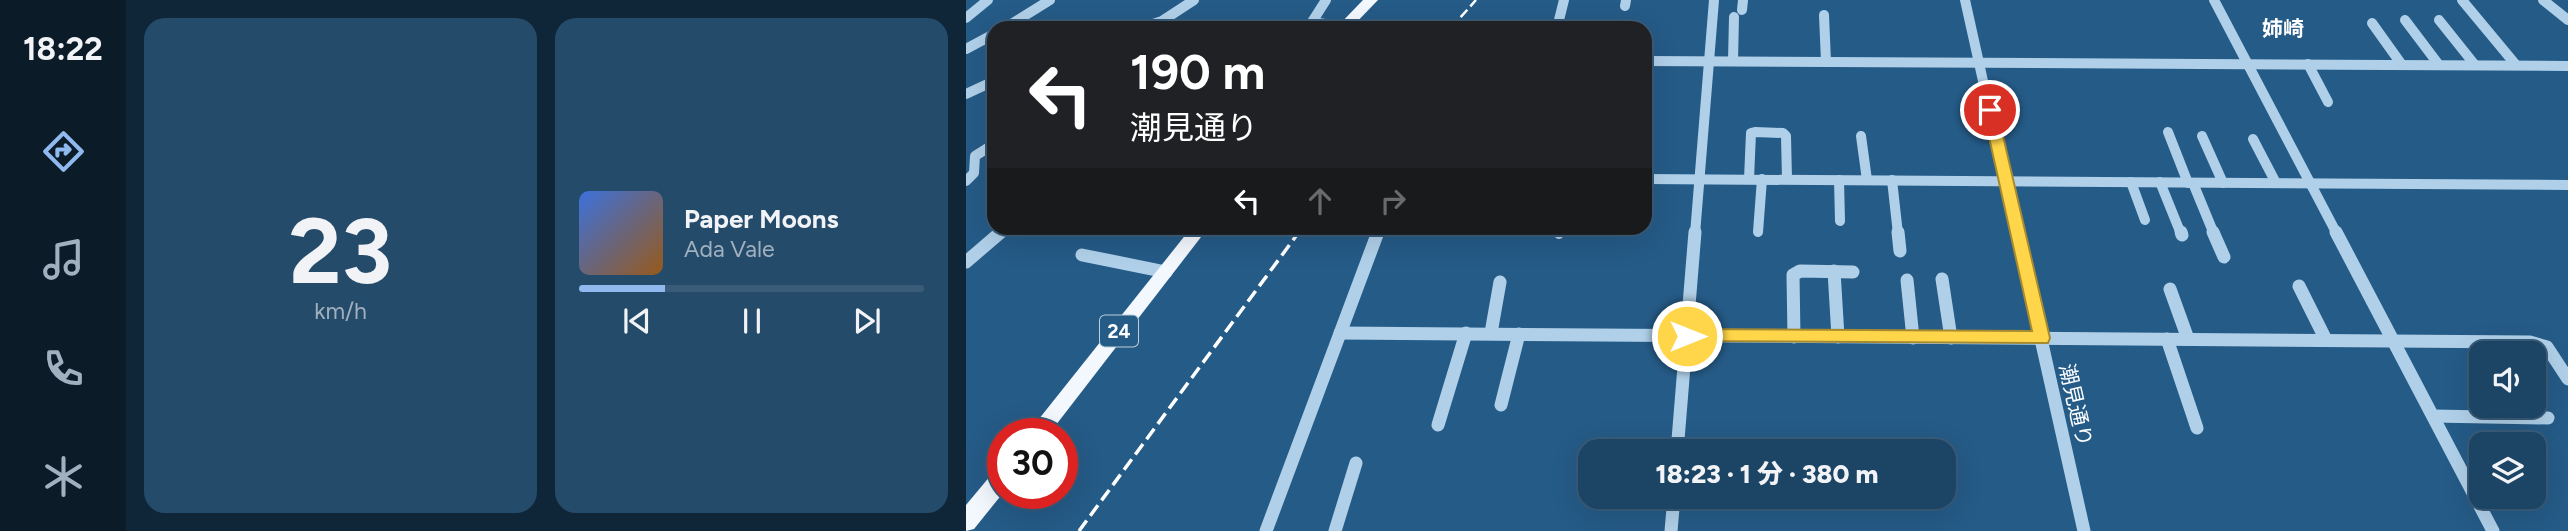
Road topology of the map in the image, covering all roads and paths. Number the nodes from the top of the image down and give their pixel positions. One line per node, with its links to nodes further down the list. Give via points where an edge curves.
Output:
1 (979, 0): 14 (street)
2 (988, 0): 16 (street)
3 (1049, 0): 20 (street)
4 (1194, 0): 21 (street)
5 (1326, 0): 22 (street)
6 (1371, 0): 23 (main road)
7 (1564, 0): 24 (street)
8 (1714, 0): 29 (street)
9 (1965, 0): 32 (street, 潮見通り)
10 (2214, 0): 33 (street)
11 (2462, 0): 38 (street)
12 (2543, 0): 19 (street)
13 (1740, 9): 30 (street)
14 (966, 11)
15 (1824, 15): 31 (street)
16 (966, 18)
17 (2405, 20): 36 (street)
18 (2440, 20): 37 (street)
19 (2568, 20)
20 (1016, 21)
21 (1162, 21)
22 (1313, 21)
23 (1350, 21)
24 (1559, 21)
25 (2372, 23): 35 (street)
26 (987, 38): 27 (street)
27 (966, 49)
28 (1652, 61): 29 (street)
29 (1709, 61): 30 (street); 49 (street)
30 (1733, 61): 31 (street)
31 (1826, 62): 32 (street)
32 (1980, 62): 33 (street); 56 (street, 潮見通り)
33 (2247, 64): 34 (street); 62 (street)
34 (2308, 64): 35 (street); 42 (street)
35 (2402, 65): 36 (street)
36 (2439, 65): 37 (street)
37 (2474, 65): 38 (street)
38 (2516, 65): 39 (street)
39 (2568, 66)
40 (987, 85): 41 (street)
41 (967, 95)
42 (2328, 102)
43 (2168, 132): 59 (street)
44 (1861, 136): 53 (street)
45 (2202, 136): 60 (street)
46 (2253, 139): 61 (street)
47 (987, 148): 55 (street, via 975,156 974,173)
48 (1652, 179): 49 (street)
49 (1701, 179): 50 (street); 87 (street)
50 (1756, 179): 51 (street); 51 (street, via 1751,134 1755,132 1786,136); 66 (street)
51 (1787, 180): 52 (street)
52 (1839, 180): 53 (street); 65 (street)
53 (1867, 180): 54 (street)
54 (1892, 180): 56 (street); 71 (street)
55 (966, 181)
56 (2006, 181): 57 (street); 92 (street, 潮見通り)
57 (2131, 182): 58 (street); 64 (street)
58 (2160, 183): 59 (street); 70 (street)
59 (2190, 183): 60 (street); 73 (street)
60 (2222, 183): 61 (street)
61 (2276, 183): 62 (street)
62 (2310, 183): 63 (street); 96 (street)
63 (2568, 185)
64 (2145, 220)
65 (1840, 222)
66 (1758, 232)
67 (997, 235): 74 (street)
68 (1195, 235): 76 (main road, 24)
69 (1376, 235): 83 (street)
70 (2182, 235)
71 (1900, 251)
72 (1082, 255): 76 (street)
73 (2224, 257)
74 (966, 262)
75 (1834, 271): 77 (street); 88 (street, via 1793,275); 89 (street)
76 (1166, 272): 100 (main road, 24)
77 (1853, 272)
78 (1942, 279): 91 (street)
79 (1907, 280): 90 (street)
80 (1500, 282): 85 (street)
81 (2299, 286): 95 (street)
82 (2170, 289): 94 (street)
83 (1340, 333): 84 (street); 109 (street)
84 (1466, 333): 85 (street); 102 (street)
85 (1491, 333): 86 (street)
86 (1519, 334): 87 (street); 98 (street)
87 (1687, 336): 88 (street); 104 (street)
88 (1794, 337): 89 (street)
89 (1838, 337): 90 (street)
90 (1913, 338): 91 (street)
91 (1951, 338): 92 (street)
92 (2042, 338): 93 (street); 112 (street, 潮見通り)
93 (2167, 339): 94 (street); 103 (street)
94 (2188, 339): 95 (street)
95 (2326, 340): 96 (street)
96 (2394, 341): 97 (street, via 2539,344 2547,347); 99 (street)
97 (2568, 379)
98 (1501, 405)
99 (2433, 416): 101 (street); 113 (street)
100 (1050, 418)
101 (2548, 418)
102 (1437, 425)
103 (2197, 428)
104 (1678, 439)
105 (1356, 463): 110 (street)
106 (987, 496): 108 (main road)
107 (1673, 509): 111 (street)
108 (966, 522)
109 (1266, 531)
110 (1335, 531)
111 (1671, 531)
112 (2084, 531)
113 (2493, 531)

